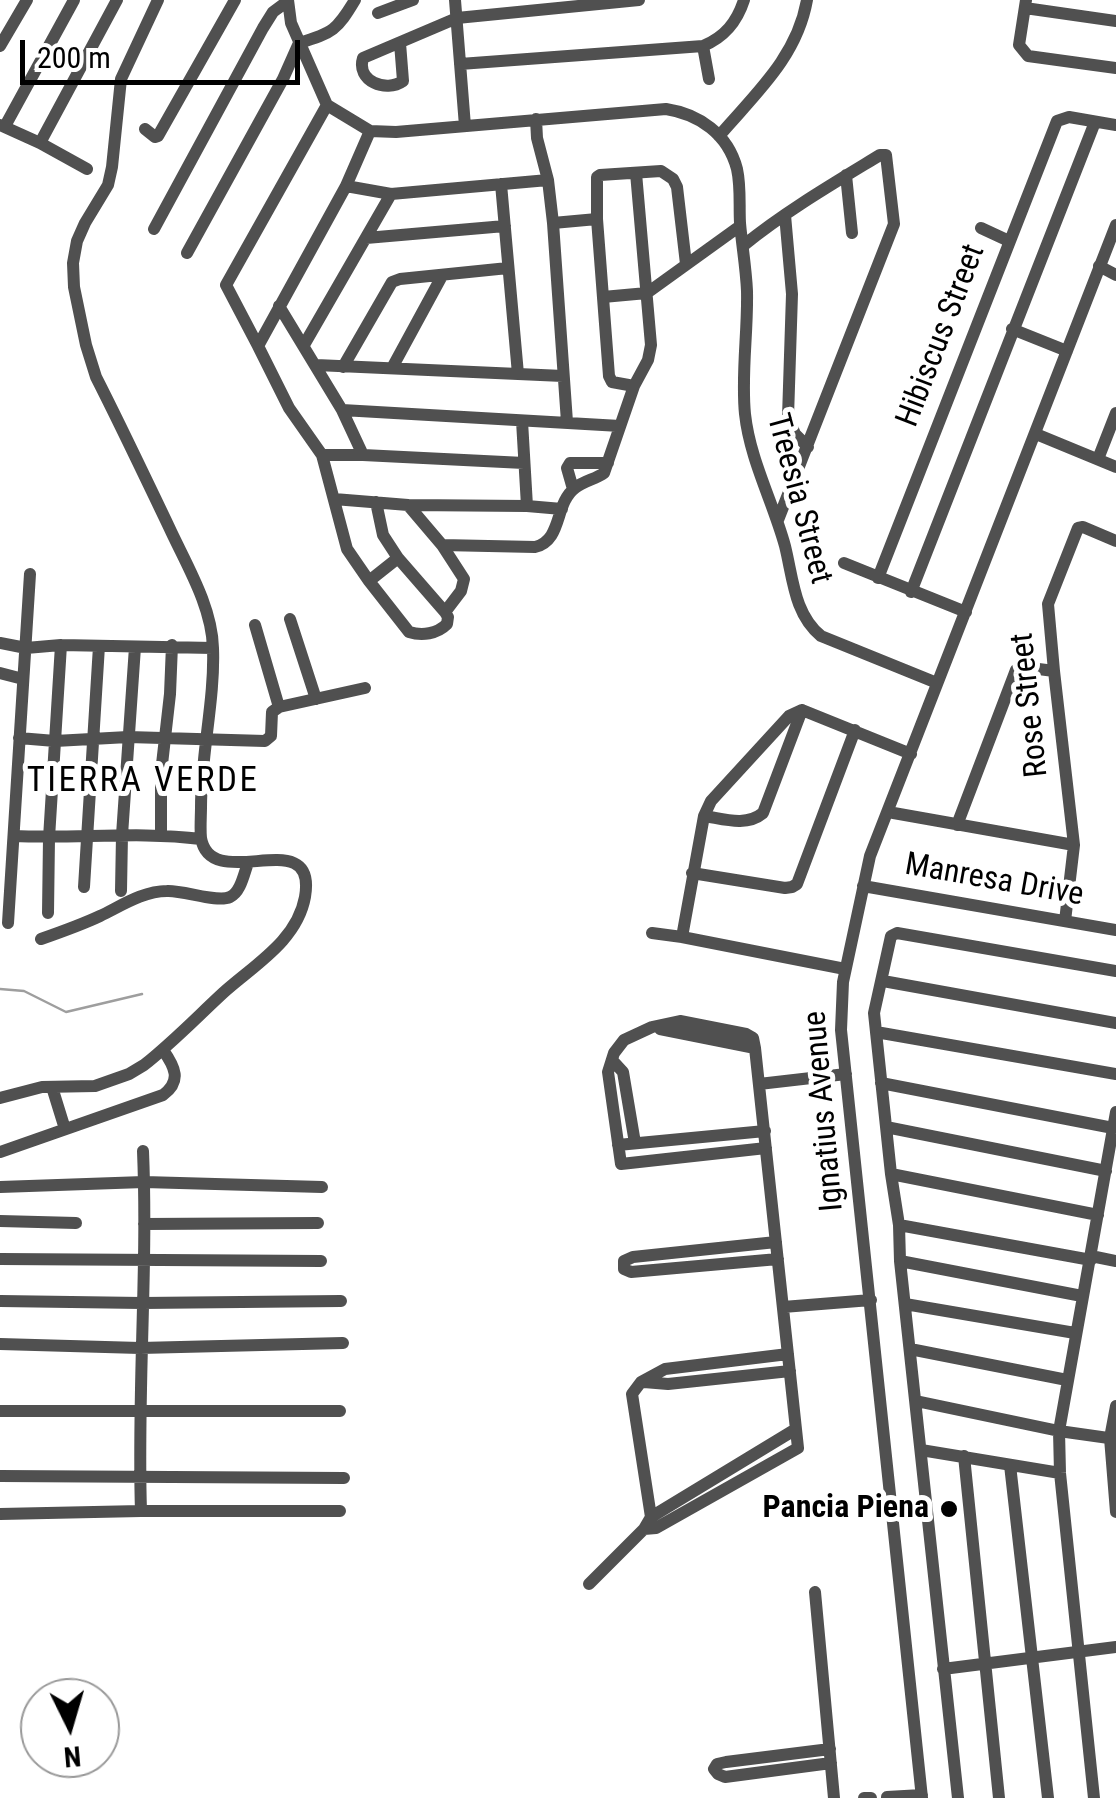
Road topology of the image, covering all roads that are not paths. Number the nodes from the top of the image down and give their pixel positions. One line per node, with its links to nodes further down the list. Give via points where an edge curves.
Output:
1 (27, 0): 19 (street)
2 (74, 0): 27 (street)
3 (117, 0): 33 (street)
4 (235, 0): 30 (street, via 158,136)
5 (355, 0): 17 (street, via 340,24)
6 (413, 0): 14 (street)
7 (455, 0): 15 (street)
8 (639, 0): 15 (street)
9 (744, 0): 20 (street, via 732,26)
10 (807, 0): 32 (street, via 789,52)
11 (288, 1): 17 (street); 48 (street, via 263,28)
12 (152, 2): 110 (street, via 120,79 112,168 77,241 74,287 96,376 190,572)
13 (1026, 4): 16 (street); 22 (street, via 1019,45 1028,56)
14 (378, 13)
15 (457, 18): 18 (street); 21 (street)
16 (1116, 21)
17 (299, 42): 24 (street); 53 (street)
18 (400, 43)
19 (0, 46)
20 (704, 46): 21 (street); 23 (street)
21 (460, 64): 29 (street)
22 (1116, 68)
23 (709, 79)
24 (327, 105): 31 (street); 64 (street, via 226,285)
25 (536, 119): 29 (street); 32 (street, via 666,109 704,122); 37 (street)
26 (1095, 122): 28 (street); 51 (street, Hibiscus Street, via 1056,121); 62 (street)
27 (3, 125): 33 (street)
28 (1116, 125)
29 (466, 126): 31 (street)
30 (145, 129)
31 (370, 131): 39 (street)
32 (719, 136): 45 (street, Treesia Street, via 737,171)
33 (40, 143): 34 (street)
34 (87, 170)
35 (636, 173): 42 (street, via 597,177); 54 (street, via 661,171 673,179); 59 (street)
36 (846, 176): 41 (street); 49 (street); 78 (street, via 886,155 894,224)
37 (548, 180): 38 (street); 43 (street)
38 (501, 184): 40 (street); 44 (street)
39 (346, 186): 40 (street); 61 (street)
40 (391, 194): 50 (street)
41 (785, 215): 52 (street); 78 (street, via 792,294 788,417)
42 (597, 218): 43 (street); 60 (street)
43 (553, 223): 70 (street)
44 (504, 226): 50 (street); 56 (street)
45 (740, 226): 52 (street, Treesia Street); 54 (street)
46 (1116, 226): 55 (street, Ignatius Avenue)
47 (980, 228): 51 (street)
48 (154, 229)
49 (852, 233)
50 (366, 238): 63 (street)
51 (1008, 241): 97 (street, Hibiscus Street)
52 (744, 245): 91 (street, Treesia Street, via 747,432)
53 (187, 253)
54 (686, 264): 59 (street)
55 (1099, 266): 57 (street); 65 (street, Ignatius Avenue)
56 (508, 268): 58 (street); 69 (street)
57 (1116, 275)
58 (442, 276): 67 (street, via 392,282); 68 (street)
59 (647, 293): 60 (street); 71 (street, via 650,351)
60 (603, 296): 71 (street, via 610,380)
61 (279, 306): 63 (street); 64 (street)
62 (1012, 329): 65 (street); 99 (street)
63 (304, 345): 66 (street)
64 (258, 346): 79 (street, via 288,408)
65 (1067, 352): 77 (street, Ignatius Avenue)
66 (316, 365): 67 (street); 72 (street)
67 (344, 366): 68 (street)
68 (392, 368): 69 (street)
69 (518, 374): 70 (street)
70 (563, 376): 75 (street)
71 (634, 386): 76 (street)
72 (342, 410): 74 (street); 80 (street)
73 (1116, 413): 81 (street)
74 (522, 421): 75 (street); 83 (street)
75 (567, 422): 76 (street)
76 (620, 426): 82 (street)
77 (1036, 434): 81 (street); 101 (street, Ignatius Avenue)
78 (808, 447): 91 (street)
79 (322, 455): 80 (street); 86 (street)
80 (363, 455): 83 (street)
81 (1098, 459): 84 (street)
82 (608, 463): 85 (street, via 602,476); 85 (street, via 570,463)
83 (524, 464): 89 (street)
84 (1116, 467)
85 (573, 489): 90 (street)
86 (334, 499): 87 (street); 98 (street, via 347,548)
87 (376, 502): 88 (street); 94 (street, via 382,535)
88 (408, 505): 89 (street); 93 (street)
89 (527, 506): 90 (street)
90 (562, 508): 93 (street, via 544,544)
91 (778, 520): 114 (street, Treesia Street, via 807,623 830,640)
92 (1116, 540): 111 (street, Rose Street, via 1078,528 1043,601)
93 (442, 545): 100 (street, via 464,579)
94 (398, 558): 98 (street); 100 (street)
95 (844, 563): 97 (street)
96 (30, 574): 109 (street)
97 (878, 578): 99 (street)
98 (369, 581): 100 (street, via 409,632 442,629)
99 (911, 592): 101 (street)
100 (445, 612)
101 (966, 612): 114 (street, Ignatius Avenue)
102 (290, 618): 116 (street)
103 (255, 624): 117 (street)
104 (0, 644): 109 (street)
105 (61, 645): 107 (street); 109 (street); 125 (street)
106 (172, 645): 108 (street); 110 (street); 123 (street)
107 (99, 646): 108 (street); 121 (street)
108 (135, 646): 122 (street)
109 (26, 648): 113 (street)
110 (213, 648): 124 (street)
111 (1054, 671): 129 (street, via 1016,670); 136 (street, Rose Street)
112 (0, 673): 113 (street)
113 (22, 679): 120 (street)
114 (937, 683): 126 (street, Ignatius Avenue)
115 (365, 688): 116 (street)
116 (316, 699): 117 (street)
117 (279, 706): 124 (street, via 268,739)
118 (802, 710): 119 (street); 128 (street, via 776,730); 128 (street, via 763,813 746,822)
119 (854, 730): 126 (street); 138 (street, via 797,884 785,888)
120 (19, 738): 125 (street); 132 (street)
121 (92, 738): 122 (street); 125 (street); 133 (street)
122 (128, 738): 123 (street); 131 (street)
123 (165, 738): 124 (street); 130 (street)
124 (204, 740): 135 (street)
125 (55, 741): 134 (street)
126 (911, 754): 127 (street, Ignatius Avenue)
127 (888, 812): 129 (street); 139 (street, Ignatius Avenue)
128 (704, 816): 138 (street)
129 (957, 825): 136 (street)
130 (161, 834): 131 (street); 135 (street)
131 (122, 835): 133 (street); 141 (street)
132 (14, 836): 134 (street); 144 (street)
133 (86, 836): 134 (street); 140 (street)
134 (49, 838): 142 (street)
135 (201, 839): 137 (street, via 210,854)
136 (1074, 845): 143 (street, Rose Street)
137 (248, 863): 148 (street, via 229,898 156,892); 154 (street, via 292,861 302,868 304,899 296,922)
138 (692, 873): 147 (street)
139 (863, 886): 143 (street, Manresa Drive); 149 (street, Ignatius Avenue)
140 (84, 888)
141 (122, 891)
142 (48, 913)
143 (1065, 921): 145 (street, Manresa Drive)
144 (8, 923)
145 (1116, 930)
146 (652, 933): 147 (street)
147 (682, 936): 149 (street)
148 (40, 939)
149 (845, 970): 156 (street, Ignatius Avenue, via 840,1014)
150 (1116, 971): 151 (street, via 897,932)
151 (883, 981): 152 (street); 153 (street, via 875,1002)
152 (1116, 1023)
153 (876, 1032): 157 (street); 158 (street)
154 (163, 1050): 160 (street, via 109,1082); 165 (street, via 174,1064 172,1088)
155 (612, 1060): 159 (street, via 624,1040 680,1022 753,1038); 167 (street, via 623,1072); 168 (street)
156 (846, 1074): 159 (street); 192 (street, Ignatius Avenue)
157 (1116, 1074)
158 (881, 1083): 163 (street); 164 (street)
159 (759, 1084): 166 (street)
160 (52, 1087): 161 (street); 165 (street)
161 (0, 1098)
162 (1116, 1112): 164 (street)
163 (886, 1128): 172 (street); 173 (street)
164 (1113, 1128): 172 (street)
165 (64, 1129): 171 (street)
166 (764, 1131): 167 (street); 169 (street)
167 (635, 1143): 168 (street)
168 (618, 1145): 169 (street, via 621,1164)
169 (766, 1148): 183 (street)
170 (143, 1151): 174 (street)
171 (0, 1152)
172 (1106, 1171): 177 (street)
173 (891, 1174): 177 (street); 182 (street)
174 (144, 1182): 175 (street); 176 (street); 181 (street)
175 (0, 1187)
176 (322, 1187)
177 (1098, 1215): 184 (street)
178 (0, 1221): 179 (street)
179 (76, 1222)
180 (318, 1223): 181 (street)
181 (144, 1224): 187 (street)
182 (899, 1225): 184 (street); 189 (street)
183 (776, 1242): 185 (street); 185 (street, via 633,1257 624,1261 624,1270)
184 (1091, 1258): 190 (street); 191 (street)
185 (778, 1259): 197 (street)
186 (0, 1260): 187 (street)
187 (144, 1260): 188 (street); 195 (street)
188 (322, 1261)
189 (900, 1261): 191 (street); 196 (street)
190 (1116, 1261)
191 (1082, 1296): 198 (street)
192 (871, 1300): 197 (street); 235 (street, Ignatius Avenue)
193 (0, 1301): 195 (street)
194 (340, 1301): 195 (street)
195 (142, 1303): 201 (street)
196 (905, 1304): 198 (street); 202 (street)
197 (783, 1307): 203 (street)
198 (1075, 1334): 205 (street)
199 (344, 1343): 201 (street)
200 (0, 1344): 201 (street)
201 (140, 1348): 211 (street)
202 (910, 1348): 205 (street); 207 (street)
203 (788, 1354): 204 (street); 206 (street, via 665,1369)
204 (790, 1370): 206 (street); 225 (street, via 796,1429)
205 (1066, 1380): 212 (street)
206 (642, 1382): 225 (street, via 632,1394)
207 (916, 1401): 212 (street); 214 (street)
208 (1116, 1406): 213 (street)
209 (0, 1411): 211 (street)
210 (340, 1411): 211 (street)
211 (140, 1412): 219 (street)
212 (1059, 1431): 213 (street); 217 (street)
213 (1113, 1438): 223 (street)
214 (921, 1450): 215 (street); 232 (street)
215 (964, 1456): 216 (street); 231 (street)
216 (1010, 1466): 217 (street); 230 (street)
217 (1060, 1473): 229 (street)
218 (0, 1476): 219 (street)
219 (140, 1476): 220 (street); 221 (street)
220 (344, 1478)
221 (141, 1510): 222 (street); 224 (street)
222 (340, 1511)
223 (1116, 1512)
224 (0, 1514)
225 (647, 1523): 226 (street)
226 (589, 1584)
227 (815, 1592): 233 (street)
228 (1116, 1648): 229 (street)
229 (1079, 1652): 230 (street); 241 (street)
230 (1031, 1658): 231 (street); 240 (street)
231 (985, 1664): 232 (street); 239 (street)
232 (943, 1668): 238 (street)
233 (830, 1748): 234 (street); 234 (street, via 714,1769 725,1777)
234 (831, 1764): 236 (street)
235 (922, 1797): 237 (street)
236 (834, 1798)
237 (887, 1798)
238 (958, 1798)
239 (999, 1798)
240 (1048, 1798)
241 (1094, 1798)

